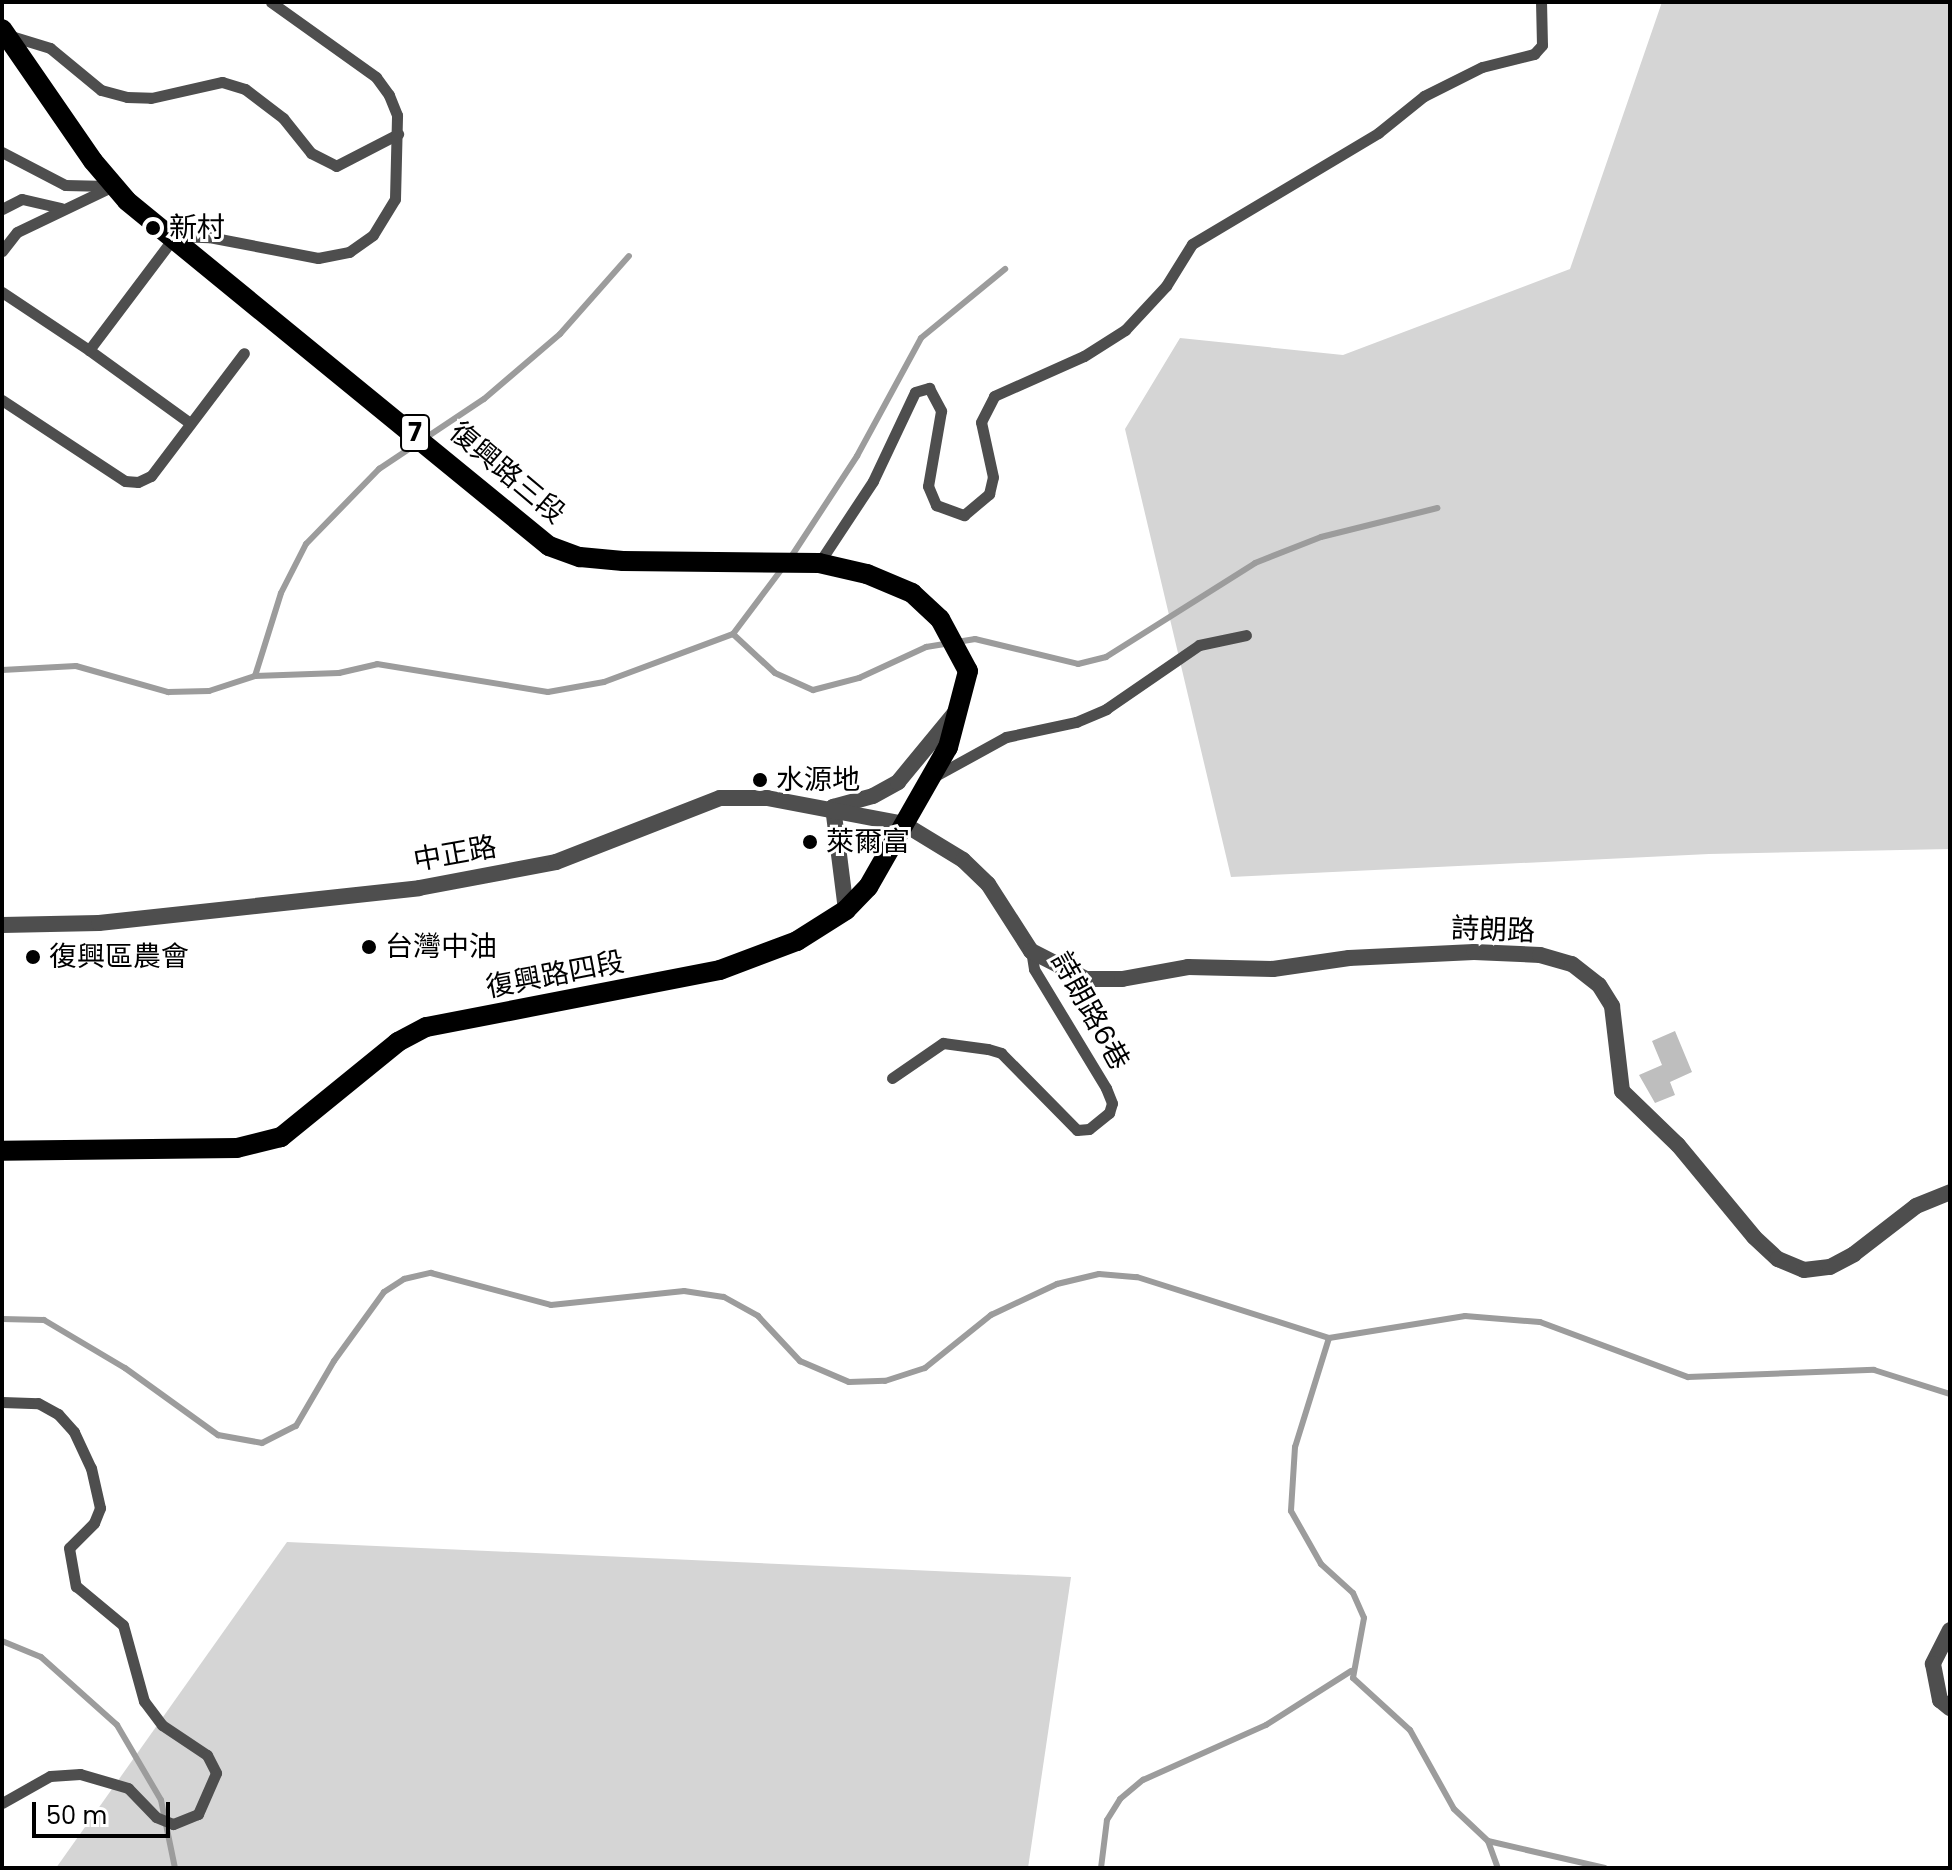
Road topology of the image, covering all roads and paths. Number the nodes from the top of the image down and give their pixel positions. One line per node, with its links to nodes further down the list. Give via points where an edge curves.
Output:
1 (271, 2): 4 (lane, via 376,77 393,105)
2 (1541, 2): 16 (lane, via 1542,45 1534,54 1451,79 1378,133 1202,236 1157,298 1125,330 1084,356 994,396 981,422 993,477 989,494 964,515 936,505 928,486 941,411 929,388 915,392 873,481)
3 (6, 32): 4 (lane, via 50,48 101,90 127,97 151,98 222,82 245,89 283,118 311,153 336,166); 6 (main road, 復興路三段 / 7)
4 (398, 134): 9 (lane, via 395,199 386,221 349,252 318,258 209,237)
5 (2, 152): 6 (lane, via 65,185)
6 (113, 186): 7 (lane); 9 (main road, 復興路三段 / 7)
7 (61, 208): 8 (lane, via 22,199); 10 (lane, via 17,232)
8 (2, 209)
9 (175, 236): 12 (lane); 16 (main road, 復興路三段 / 7, via 549,546 580,557 623,561)
10 (2, 251)
11 (2, 292): 12 (lane)
12 (89, 350): 15 (lane)
13 (244, 353): 15 (lane)
14 (2, 400): 15 (lane, via 125,481 151,476)
15 (190, 423)
16 (819, 563): 18 (main road, 復興路三段 / 7, via 867,574 912,593 940,619)
17 (1246, 635): 20 (lane, via 1199,645 1106,709 992,743)
18 (959, 648): 19 (main road, 復興路四段 / 7, via 968,671)
19 (963, 702): 20 (main road, 復興路四段 / 7, via 948,747); 21 (street, via 898,782 873,796)
20 (929, 780): 22 (main road, 復興路四段 / 7)
21 (833, 807): 22 (street, 中正路); 23 (street); 24 (street, 中正路, via 720,798 556,862 419,888 99,923)
22 (904, 824): 23 (main road, 復興路四段 / 7, via 868,887); 25 (street, via 963,860 988,884)
23 (846, 910): 27 (main road, 復興路四段 / 7, via 797,941 720,970 426,1027 398,1042 281,1137 237,1148)
24 (2, 925)
25 (1031, 951): 26 (lane, 詩朗路6巷, via 1034,969 1106,1088 1112,1103 1109,1113 1089,1129 1077,1130 1001,1053 988,1049 943,1043); 28 (street, 詩朗路, via 1086,979 1122,979 1188,967 1273,969 1349,958 1474,952 1540,955 1572,964 1599,985 1614,1017 1622,1091 1678,1145 1778,1259 1804,1270 1830,1267 1916,1206)
26 (892, 1078)
27 (2, 1151)
28 (1950, 1192)
29 (2, 1402): 32 (lane, via 38,1403 74,1432 91,1468 100,1508 94,1523 69,1548 72,1577 89,1600 123,1625 144,1701 162,1725 207,1755 216,1773 198,1814 173,1824 156,1817 128,1788 80,1774 50,1776)
30 (1950, 1630): 31 (street, via 1933,1664 1940,1700)
31 (1950, 1708)
32 (2, 1803)

